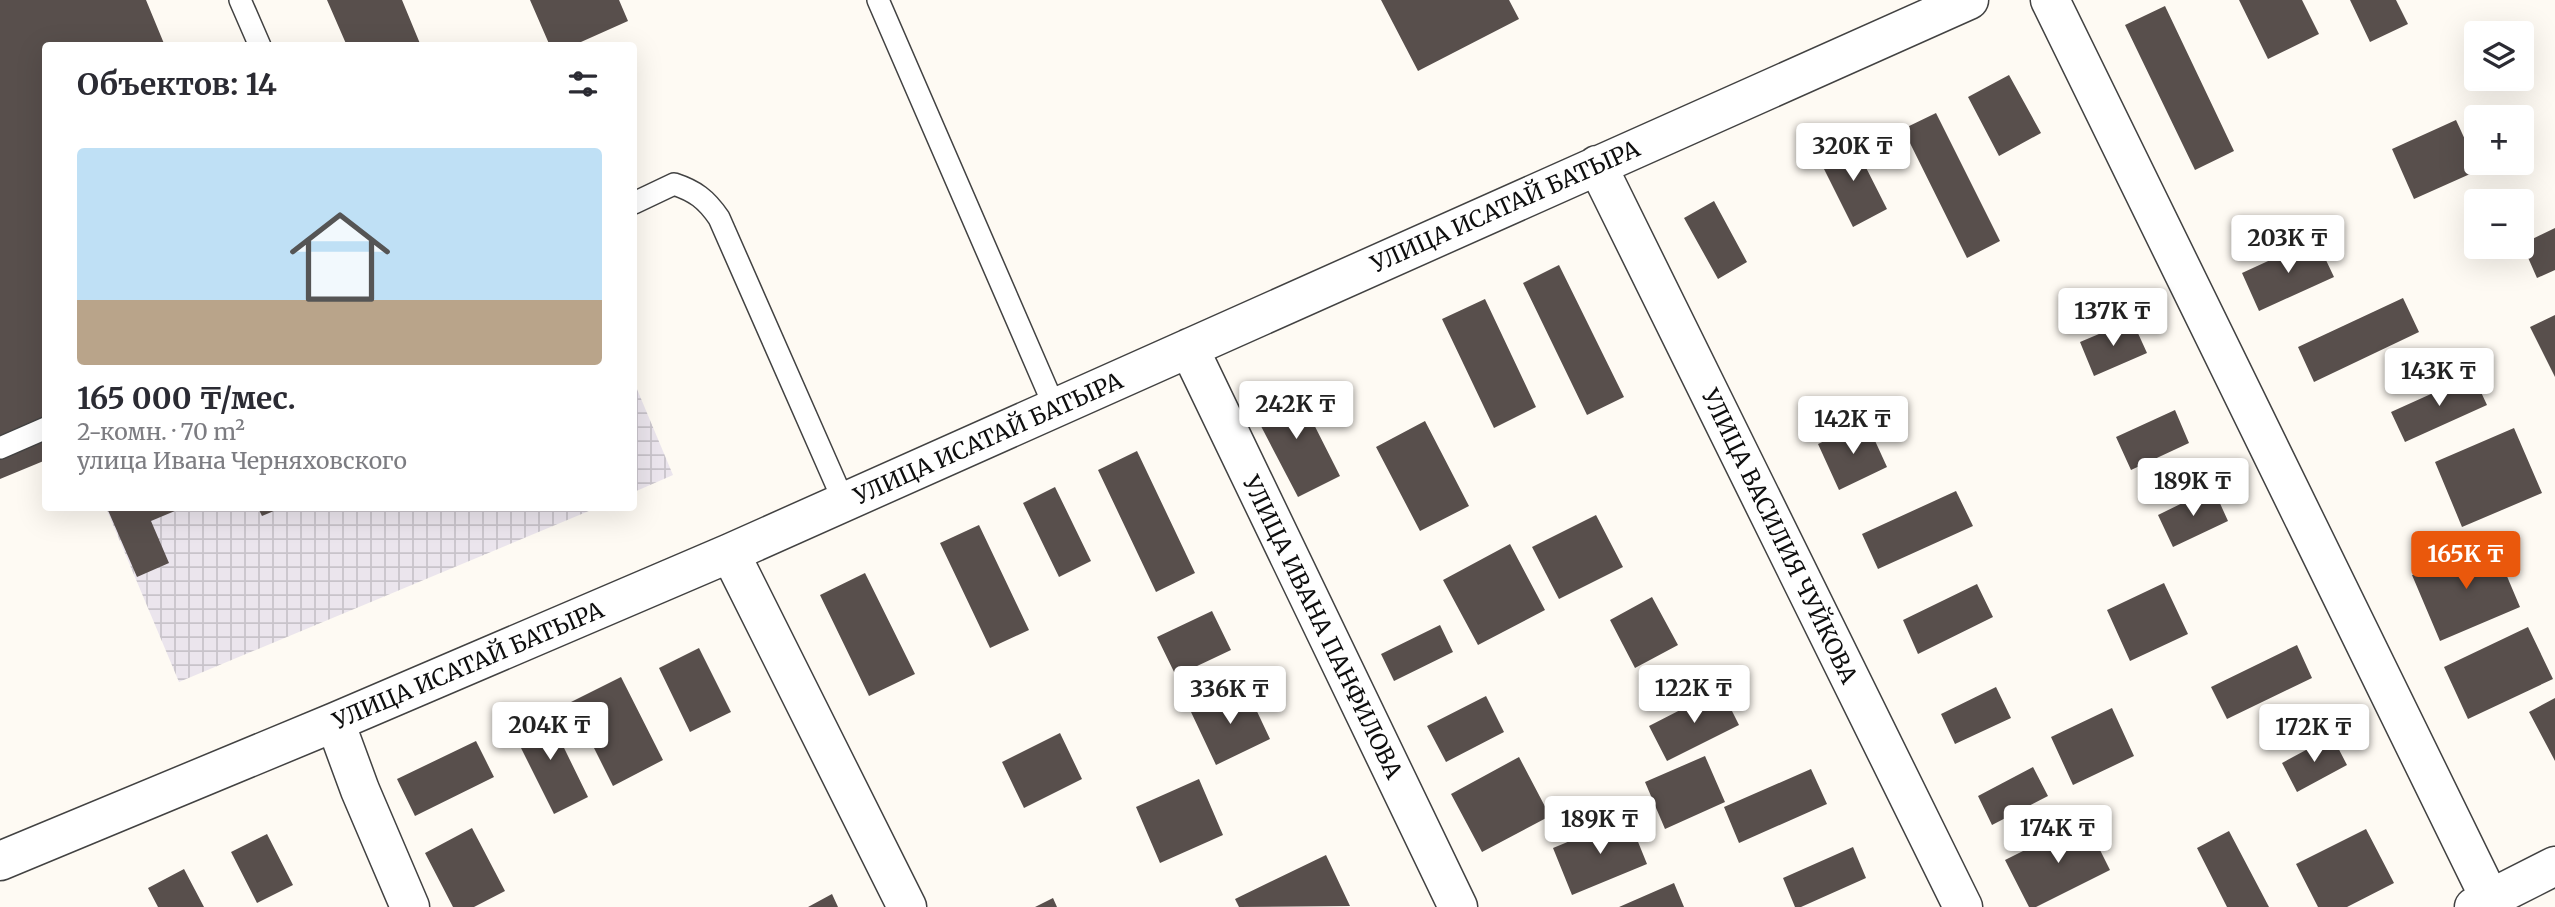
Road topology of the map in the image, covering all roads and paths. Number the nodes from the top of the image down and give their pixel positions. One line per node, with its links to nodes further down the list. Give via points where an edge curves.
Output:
1 (240, 0): 5 (lane)
2 (878, 0): 9 (lane)
3 (1969, 0): 6 (street, УЛИЦА ИСАТАЙ БАТЫРА)
4 (2050, 0): 17 (street)
5 (258, 42)
6 (1597, 165): 8 (street, УЛИЦА ИСАТАЙ БАТЫРА); 21 (street, УЛИЦА ВАСИЛИЯ ЧУЙКОВА)
7 (637, 202): 12 (lane, via 674,184 694,190 719,218)
8 (1189, 348): 9 (street, УЛИЦА ИСАТАЙ БАТЫРА); 20 (street, УЛИЦА ИВАНА ПАНФИЛОВА)
9 (1055, 408): 12 (street, УЛИЦА ИСАТАЙ БАТЫРА)
10 (42, 430): 11 (lane)
11 (0, 448)
12 (844, 502): 13 (street, УЛИЦА ИСАТАЙ БАТЫРА)
13 (730, 553): 14 (street, УЛИЦА ИСАТАЙ БАТЫРА); 19 (street)
14 (335, 722): 15 (street, УЛИЦА ИСАТАЙ БАТЫРА); 18 (street)
15 (0, 861)
16 (2555, 866): 17 (street)
17 (2486, 904)
18 (410, 907)
19 (907, 907)
20 (1458, 907)
21 (1963, 907)

